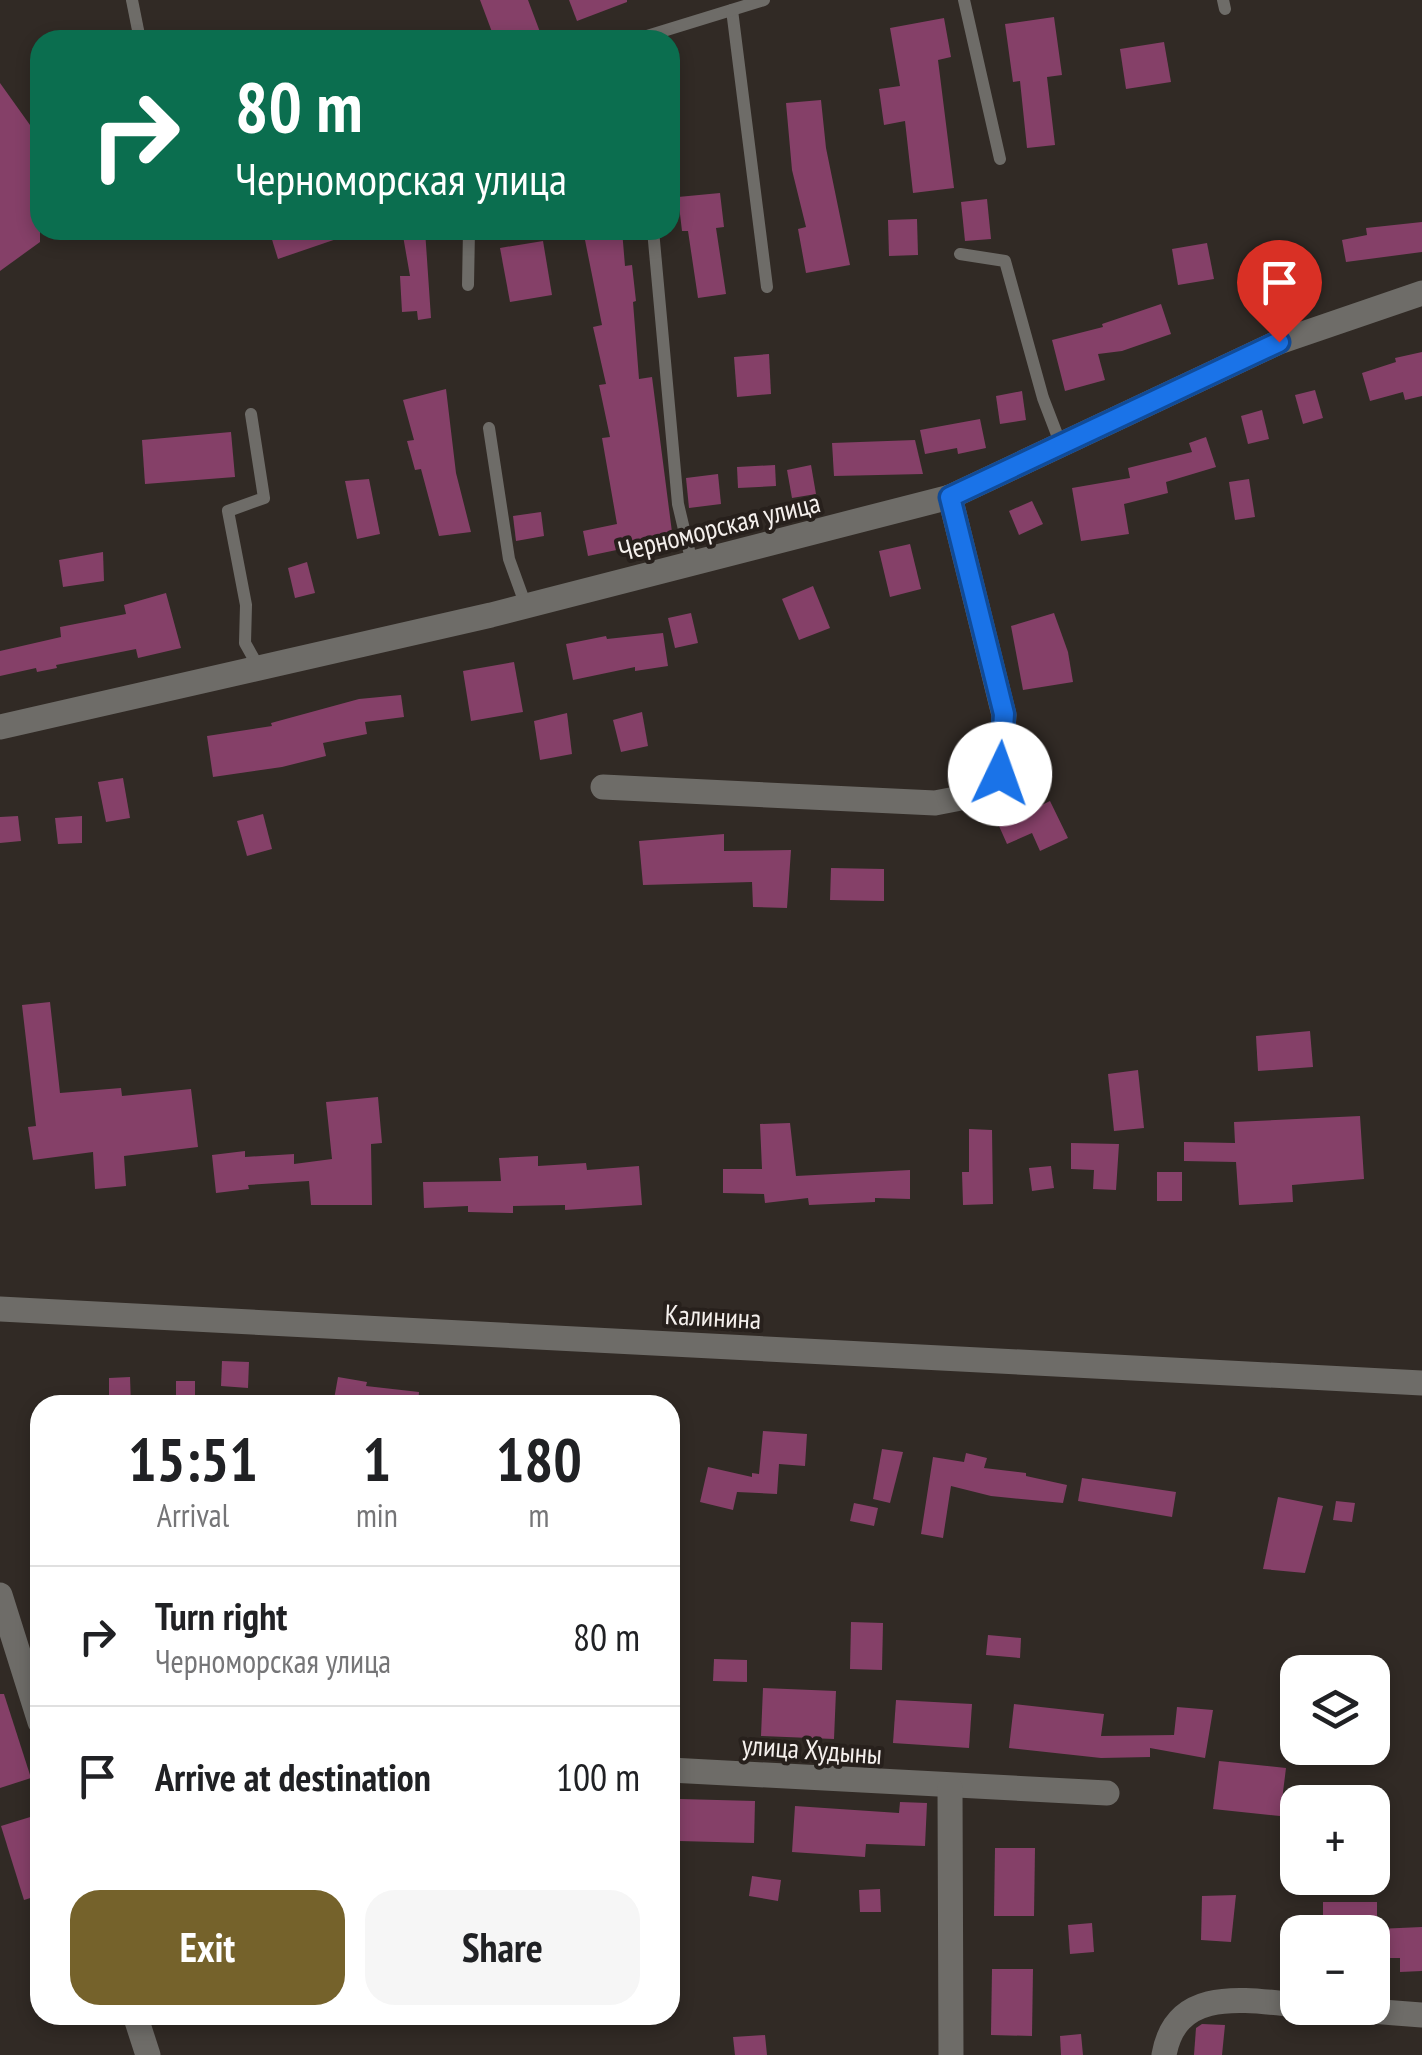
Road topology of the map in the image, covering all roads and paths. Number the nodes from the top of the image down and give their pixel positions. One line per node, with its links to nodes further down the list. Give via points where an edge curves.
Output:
1 (132, 0): 5 (lane)
2 (764, 0): 4 (lane)
3 (964, 0): 7 (lane)
4 (732, 10): 6 (lane); 12 (lane)
5 (138, 30)
6 (667, 30)
7 (1000, 160)
8 (469, 240): 11 (lane)
9 (654, 240): 18 (lane, via 678,504)
10 (960, 254): 16 (lane, via 1005,261)
11 (468, 284)
12 (767, 287)
13 (1422, 293): 16 (street, Черноморская улица, via 1279,342)
14 (251, 414): 20 (lane, via 264,498 228,511 246,605 245,642)
15 (489, 428): 19 (lane, via 509,559)
16 (1060, 445): 17 (street, Черноморская улица)
17 (950, 497): 18 (street, Черноморская улица); 22 (street, via 1004,714 1000,774 966,796 935,802)
18 (692, 564): 19 (street, Черноморская улица)
19 (526, 606): 20 (street, Черноморская улица)
20 (259, 668): 21 (street, Черноморская улица)
21 (0, 726)
22 (603, 786)
23 (0, 1310): 24 (street, Калинина)
24 (1422, 1383)
25 (0, 1595): 26 (street)
26 (30, 1690)
27 (680, 1771): 28 (street, улица Худыны)
28 (950, 1788): 29 (street, улица Худыны); 35 (street)
29 (1106, 1794)
30 (1280, 2003): 36 (street, via 1205,2004 1168,2034)
31 (1390, 2013): 32 (street)
32 (1422, 2015)
33 (138, 2025): 34 (street)
34 (148, 2055)
35 (951, 2055)
36 (1164, 2055)

